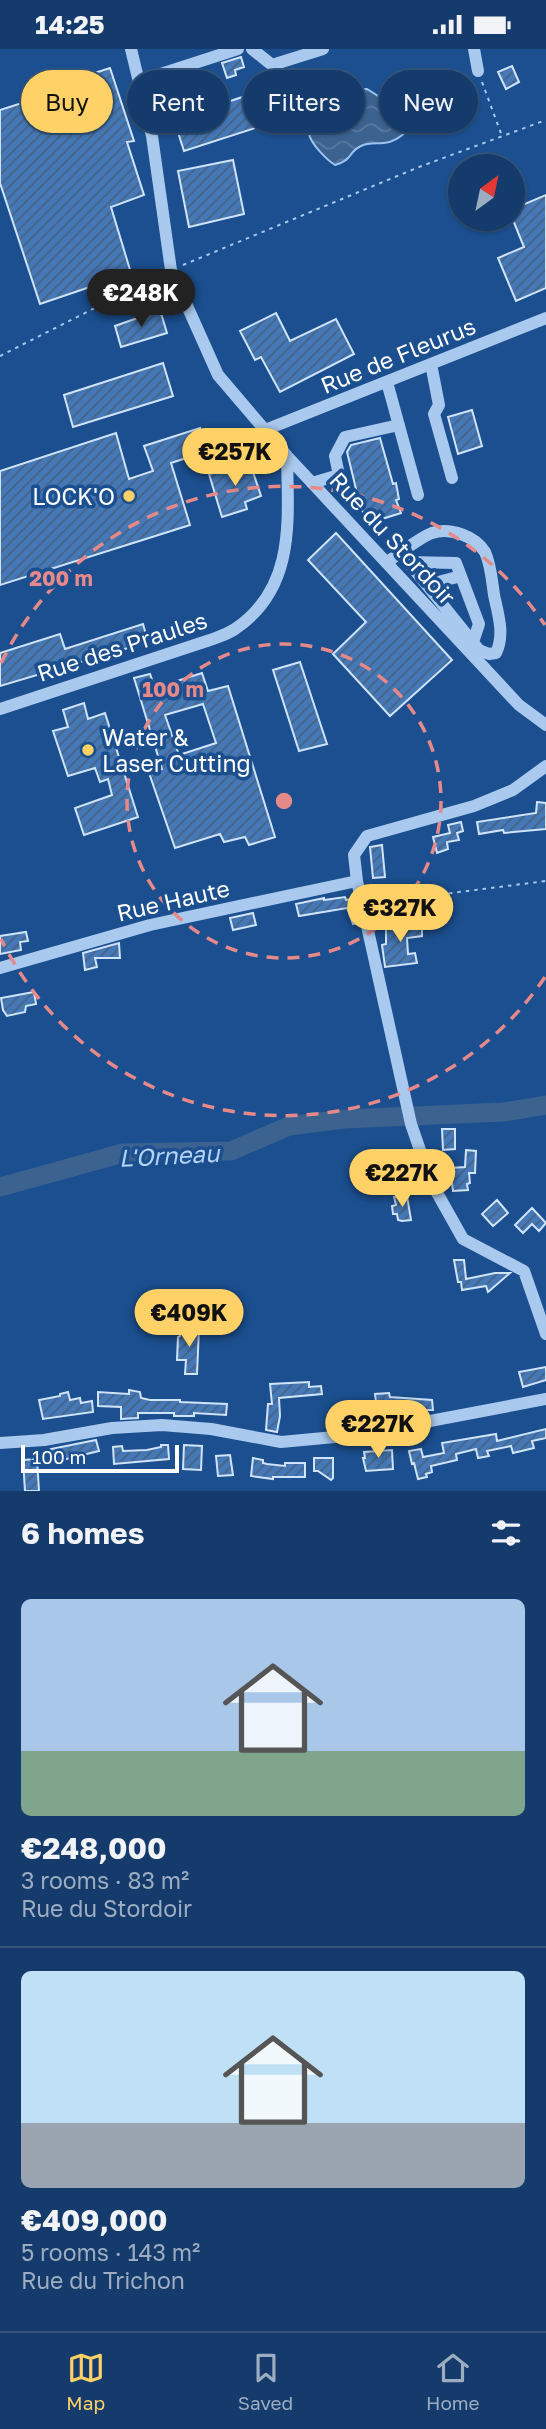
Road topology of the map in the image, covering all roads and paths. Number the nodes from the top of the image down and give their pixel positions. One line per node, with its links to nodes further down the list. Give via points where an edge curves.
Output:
1 (131, 49): 6 (street, Rue du Stordoir)
2 (238, 49): 7 (street)
3 (252, 49): 4 (street, via 272,65)
4 (323, 49)
5 (474, 49): 8 (street)
6 (136, 70)
7 (173, 70)
8 (478, 70)
9 (478, 71): 12 (path)
10 (546, 120): 12 (path)
11 (151, 133): 13 (street, Rue du Stordoir)
12 (503, 137): 13 (path)
13 (171, 270): 15 (path); 19 (street, Rue du Stordoir, via 218,375)
14 (546, 319): 16 (street, Rue de Fleurus)
15 (0, 356)
16 (431, 364): 17 (street, Rue de Fleurus); 21 (street, via 439,405 434,414)
17 (387, 382): 18 (street); 19 (street, Rue de Fleurus)
18 (399, 425): 22 (street, via 345,437 335,456 339,475); 23 (street)
19 (265, 430): 20 (street, Rue du Stordoir)
20 (287, 456): 22 (street, Rue du Stordoir); 29 (street, Rue des Praules, via 289,534 279,575 264,604 235,629 210,640)
21 (452, 478)
22 (312, 483): 25 (street, Rue du Stordoir)
23 (418, 495)
24 (405, 558): 25 (street); 26 (street, via 456,563); 27 (street); 28 (street, via 432,533 450,530 468,537 484,551 502,637 496,653 480,650)
25 (387, 562): 30 (street, Rue du Stordoir, via 519,705)
26 (461, 576): 27 (street); 28 (street, via 479,624)
27 (427, 585): 28 (street)
28 (473, 642)
29 (0, 709)
30 (546, 725)
31 (546, 766): 32 (street, via 513,790 474,806 367,836 354,855)
32 (357, 881): 34 (street); 35 (street, Rue Haute, via 150,925)
33 (546, 881): 34 (path)
34 (362, 904): 36 (street, via 411,1123 430,1182 463,1239 524,1271)
35 (0, 968)
36 (546, 1334)
37 (546, 1399): 38 (street, via 356,1435 281,1442 162,1425)
38 (0, 1443)

